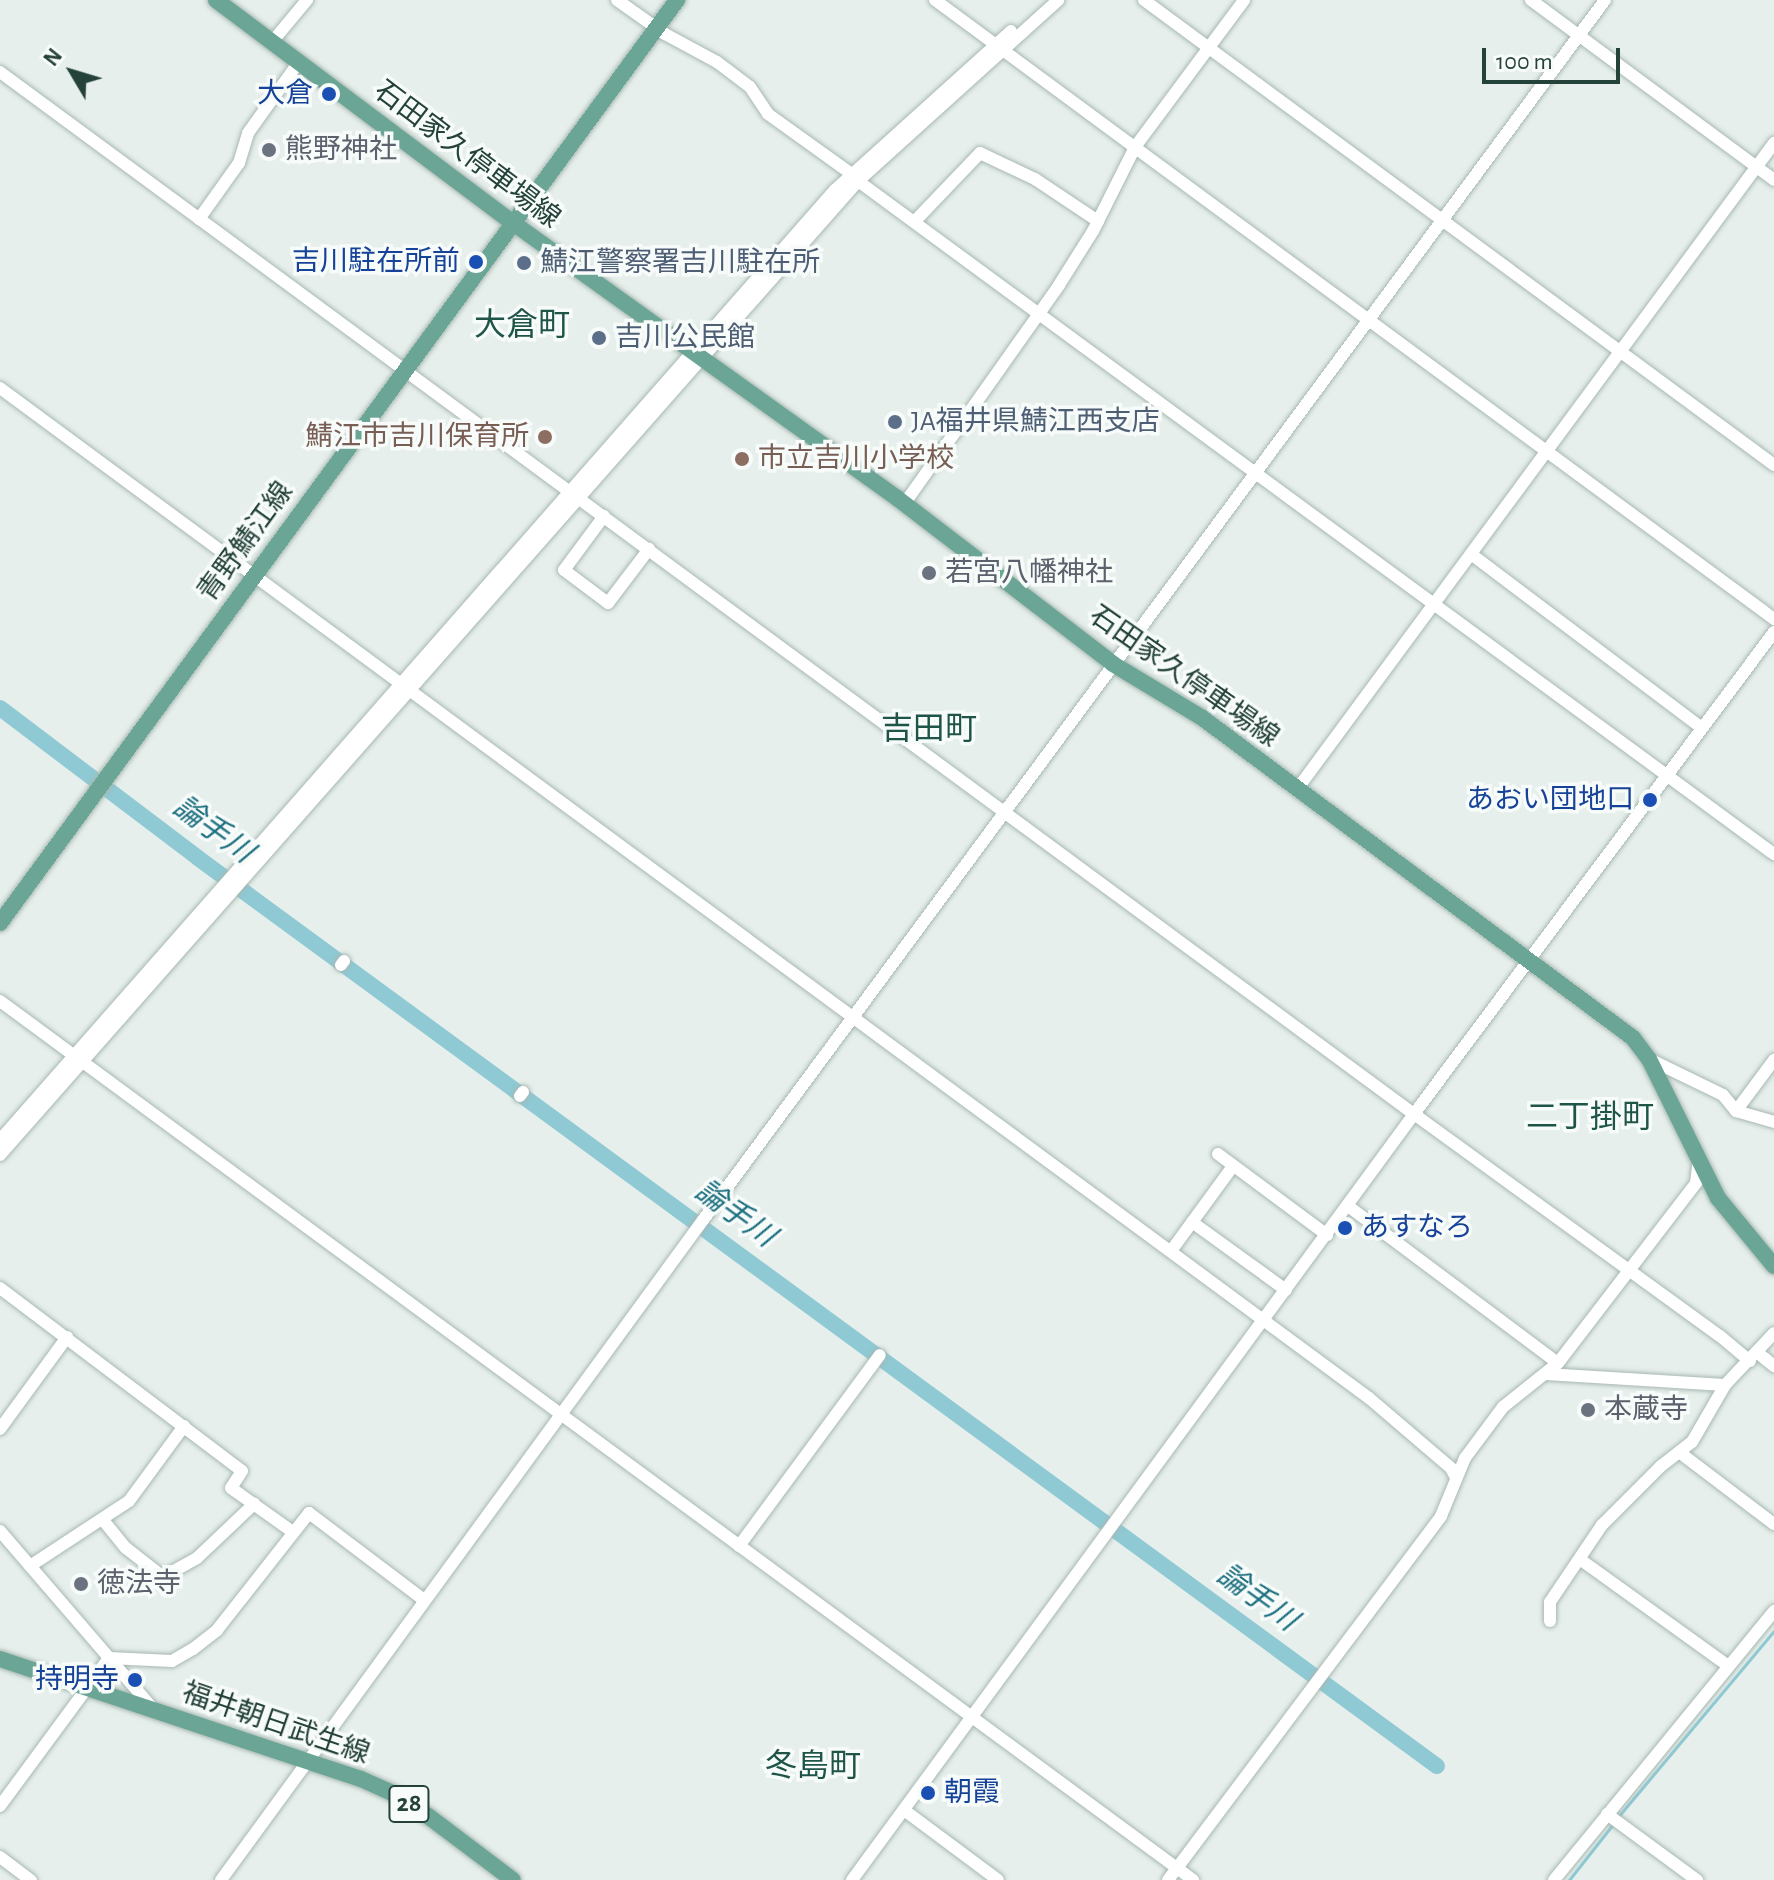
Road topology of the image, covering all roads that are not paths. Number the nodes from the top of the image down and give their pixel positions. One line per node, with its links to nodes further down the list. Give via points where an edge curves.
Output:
1 (216, 0): 14 (main road, 石田家久停車場線)
2 (307, 0): 14 (street)
3 (617, 0): 12 (street)
4 (677, 0): 12 (main road, 青野鯖江線)
5 (935, 0): 15 (street)
6 (1046, 0): 15 (street)
7 (1058, 0): 15 (street)
8 (1144, 0): 16 (street)
9 (1244, 0): 16 (street)
10 (1531, 0): 13 (street)
11 (1605, 0): 13 (street)
12 (657, 28): 22 (street, via 717,62 750,87 768,114); 28 (main road, 青野鯖江線)
13 (1579, 36): 21 (street); 25 (street)
14 (272, 42): 17 (main road, 石田家久停車場線)
15 (999, 48): 20 (street); 22 (street)
16 (1208, 48): 20 (street); 25 (street)
17 (299, 62): 24 (street, via 248,133 239,163); 28 (main road, 石田家久停車場線)
18 (0, 72): 24 (street)
19 (1774, 143): 21 (street)
20 (1135, 147): 27 (street); 30 (street)
21 (1756, 167): 23 (street); 31 (street)
22 (854, 177): 26 (street); 32 (street)
23 (1774, 180)
24 (199, 219): 33 (street)
25 (1441, 220): 30 (street); 31 (street)
26 (915, 221): 27 (street, via 980,153 1035,179); 29 (street)
27 (1098, 221): 29 (street)
28 (513, 223): 32 (main road, 石田家久停車場線); 33 (main road, 青野鯖江線)
29 (1037, 315): 37 (street); 39 (street, via 907,500)
30 (1367, 320): 35 (street); 37 (street)
31 (1620, 351): 35 (street); 36 (street)
32 (696, 355): 38 (street); 39 (main road, 石田家久停車場線)
33 (406, 370): 38 (street); 43 (main road, 青野鯖江線)
34 (0, 388): 43 (street)
35 (1546, 452): 42 (street); 45 (street)
36 (1774, 465)
37 (1255, 472): 44 (street); 47 (street)
38 (573, 494): 40 (street); 48 (street)
39 (897, 498): 47 (main road, 石田家久停車場線)
40 (604, 516): 41 (street); 41 (street, via 564,570 608,603)
41 (649, 549): 52 (street)
42 (1471, 554): 44 (street); 49 (street)
43 (254, 575): 48 (street); 54 (main road, 青野鯖江線)
44 (1435, 603): 50 (street); 51 (street)
45 (1774, 619)
46 (1774, 632): 49 (street)
47 (1113, 664): 51 (main road, 石田家久停車場線, via 1201,717); 52 (street)
48 (405, 687): 57 (street); 58 (street)
49 (1702, 728): 50 (street)
50 (1667, 775): 53 (street); 55 (street)
51 (1298, 788): 55 (main road, 石田家久停車場線)
52 (1005, 810): 57 (street); 62 (street)
53 (1774, 854)
54 (0, 923)
55 (1530, 962): 59 (main road, 石田家久停車場線, via 1633,1038); 62 (street)
56 (0, 1001): 58 (street)
57 (853, 1018): 72 (street); 86 (street)
58 (80, 1058): 64 (street); 66 (street); 86 (street)
59 (1649, 1059): 61 (street, via 1723,1095); 67 (main road, 石田家久停車場線)
60 (1774, 1060): 61 (street)
61 (1736, 1111): 63 (street)
62 (1414, 1114): 69 (street); 74 (street)
63 (1774, 1122)
64 (0, 1140)
65 (1218, 1154): 68 (street)
66 (0, 1155)
67 (1699, 1160): 73 (main road, 石田家久停車場線, via 1718,1198); 74 (street, via 1696,1183)
68 (1233, 1166): 70 (street); 71 (street)
69 (1348, 1206): 71 (street); 82 (street)
70 (1192, 1222): 72 (street); 76 (street)
71 (1327, 1235): 76 (street)
72 (1171, 1251): 77 (street)
73 (1774, 1266)
74 (1629, 1269): 81 (street); 82 (street)
75 (0, 1288): 79 (street)
76 (1286, 1290): 77 (street)
77 (1264, 1320): 90 (street, via 1369,1398); 108 (street)
78 (1774, 1333): 81 (street)
79 (67, 1337): 87 (street); 88 (street)
80 (878, 1357): 96 (street)
81 (1754, 1357): 83 (street); 85 (street)
82 (1558, 1363): 84 (street)
83 (1774, 1366)
84 (1546, 1374): 85 (street); 90 (street, via 1503,1407)
85 (1725, 1385): 89 (street, via 1692,1442)
86 (560, 1414): 96 (street); 99 (street)
87 (184, 1426): 91 (street, via 242,1471 231,1488); 92 (street, via 129,1501)
88 (0, 1429)
89 (1679, 1452): 93 (street); 97 (street, via 1602,1525)
90 (1456, 1478): 114 (street, via 1441,1516)
91 (254, 1504): 92 (street, via 197,1558 163,1577 126,1548); 95 (street)
92 (103, 1520): 98 (street)
93 (1774, 1524)
94 (0, 1531): 98 (street)
95 (293, 1532): 99 (street, via 309,1513); 103 (street, via 217,1630 193,1649 172,1661)
96 (739, 1546): 108 (street)
97 (1581, 1560): 101 (street, via 1550,1602); 105 (street)
98 (30, 1566): 103 (street)
99 (424, 1600): 109 (street)
100 (1774, 1611): 102 (street)
101 (1550, 1621)
102 (1769, 1628): 105 (street)
103 (109, 1658): 106 (street); 107 (street)
104 (0, 1659): 106 (main road, 福井朝日武生線 / 28)
105 (1727, 1665): 112 (street)
106 (85, 1690): 107 (main road, 福井朝日武生線 / 28); 110 (street)
107 (154, 1710): 109 (main road, 福井朝日武生線 / 28)
108 (972, 1718): 111 (street); 114 (street)
109 (305, 1763): 116 (street); 117 (main road, 福井朝日武生線 / 28, via 392,1793)
110 (0, 1806)
111 (904, 1810): 118 (street); 119 (street)
112 (1612, 1818): 122 (street); 123 (street)
113 (0, 1857): 115 (street)
114 (1177, 1868): 120 (street); 121 (street)
115 (31, 1880)
116 (221, 1880)
117 (513, 1880)
118 (852, 1880)
119 (998, 1880)
120 (1168, 1880)
121 (1193, 1880)
122 (1554, 1880)
123 (1697, 1880)

